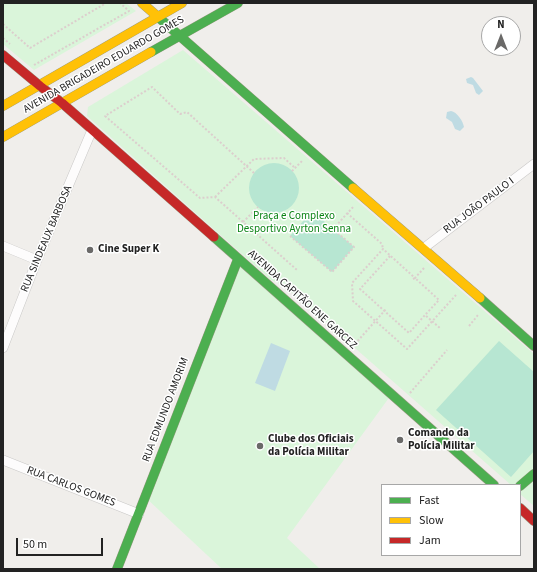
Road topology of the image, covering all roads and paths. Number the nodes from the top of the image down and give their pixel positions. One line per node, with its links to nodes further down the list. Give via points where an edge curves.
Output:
1 (106, 3): 9 (path, via 30,48)
2 (120, 3): 6 (path)
3 (142, 3): 8 (main road)
4 (182, 3): 8 (main road, AVENIDA BRIGADEIRO EDUARDO GOMES)
5 (238, 3): 10 (main road, AVENIDA BRIGADEIRO EDUARDO GOMES)
6 (129, 11): 7 (path); 14 (path)
7 (134, 15)
8 (157, 16): 10 (main road); 15 (main road, AVENIDA BRIGADEIRO EDUARDO GOMES)
9 (3, 24)
10 (179, 36): 16 (main road, AVENIDA BRIGADEIRO EDUARDO GOMES); 33 (main road)
11 (3, 38): 12 (path)
12 (13, 47)
13 (3, 55): 15 (main road, AVENIDA CAPITÃO ENE GARCEZ)
14 (33, 65)
15 (40, 86): 16 (main road, AVENIDA CAPITÃO ENE GARCEZ); 17 (main road, AVENIDA BRIGADEIRO EDUARDO GOMES)
16 (62, 103): 18 (main road, AVENIDA CAPITÃO ENE GARCEZ); 19 (main road, AVENIDA BRIGADEIRO EDUARDO GOMES)
17 (3, 106)
18 (92, 130): 36 (main road, AVENIDA CAPITÃO ENE GARCEZ); 37 (street, RUA SINDEAUX BARBOSA)
19 (3, 137)
20 (302, 161): 23 (path)
21 (534, 164): 33 (street, RUA JOÃO PAULO I)
22 (247, 167): 23 (path, via 254,159 284,158); 25 (path); 26 (path); 26 (path, via 187,112 180,114 152,87 105,116 200,198)
23 (295, 168): 24 (path)
24 (292, 171)
25 (254, 173)
26 (215, 197): 30 (path)
27 (354, 206): 29 (path)
28 (258, 207): 30 (path)
29 (347, 214): 31 (path, via 333,229 354,247 332,272); 34 (path, via 382,244)
30 (243, 222): 39 (path)
31 (290, 236)
32 (3, 246): 37 (street)
33 (424, 248): 50 (main road)
34 (383, 249): 35 (path); 45 (path, via 352,283 353,301)
35 (390, 256): 40 (path); 42 (path, via 360,289)
36 (238, 259): 56 (main road, AVENIDA CAPITÃO ENE GARCEZ); 59 (main road, RUA EDMUNDO AMORIM)
37 (37, 260): 51 (street, RUA SINDEAUX BARBOSA)
38 (424, 268): 40 (path)
39 (297, 270)
40 (414, 279): 44 (path, via 439,300)
41 (456, 295): 46 (path)
42 (385, 310): 44 (path, via 409,333); 45 (path)
43 (478, 314): 47 (path)
44 (425, 315): 46 (path)
45 (375, 321): 46 (path, via 407,349); 49 (path)
46 (432, 321): 48 (path)
47 (469, 326)
48 (441, 329)
49 (352, 346)
50 (534, 346)
51 (3, 348)
52 (447, 350): 53 (path)
53 (408, 396)
54 (3, 460): 59 (street, RUA CARLOS GOMES)
55 (534, 474): 57 (main road)
56 (493, 484)
57 (521, 485)
58 (521, 509): 60 (main road)
59 (139, 514): 61 (main road, RUA EDMUNDO AMORIM)
60 (534, 521)
61 (117, 569)

